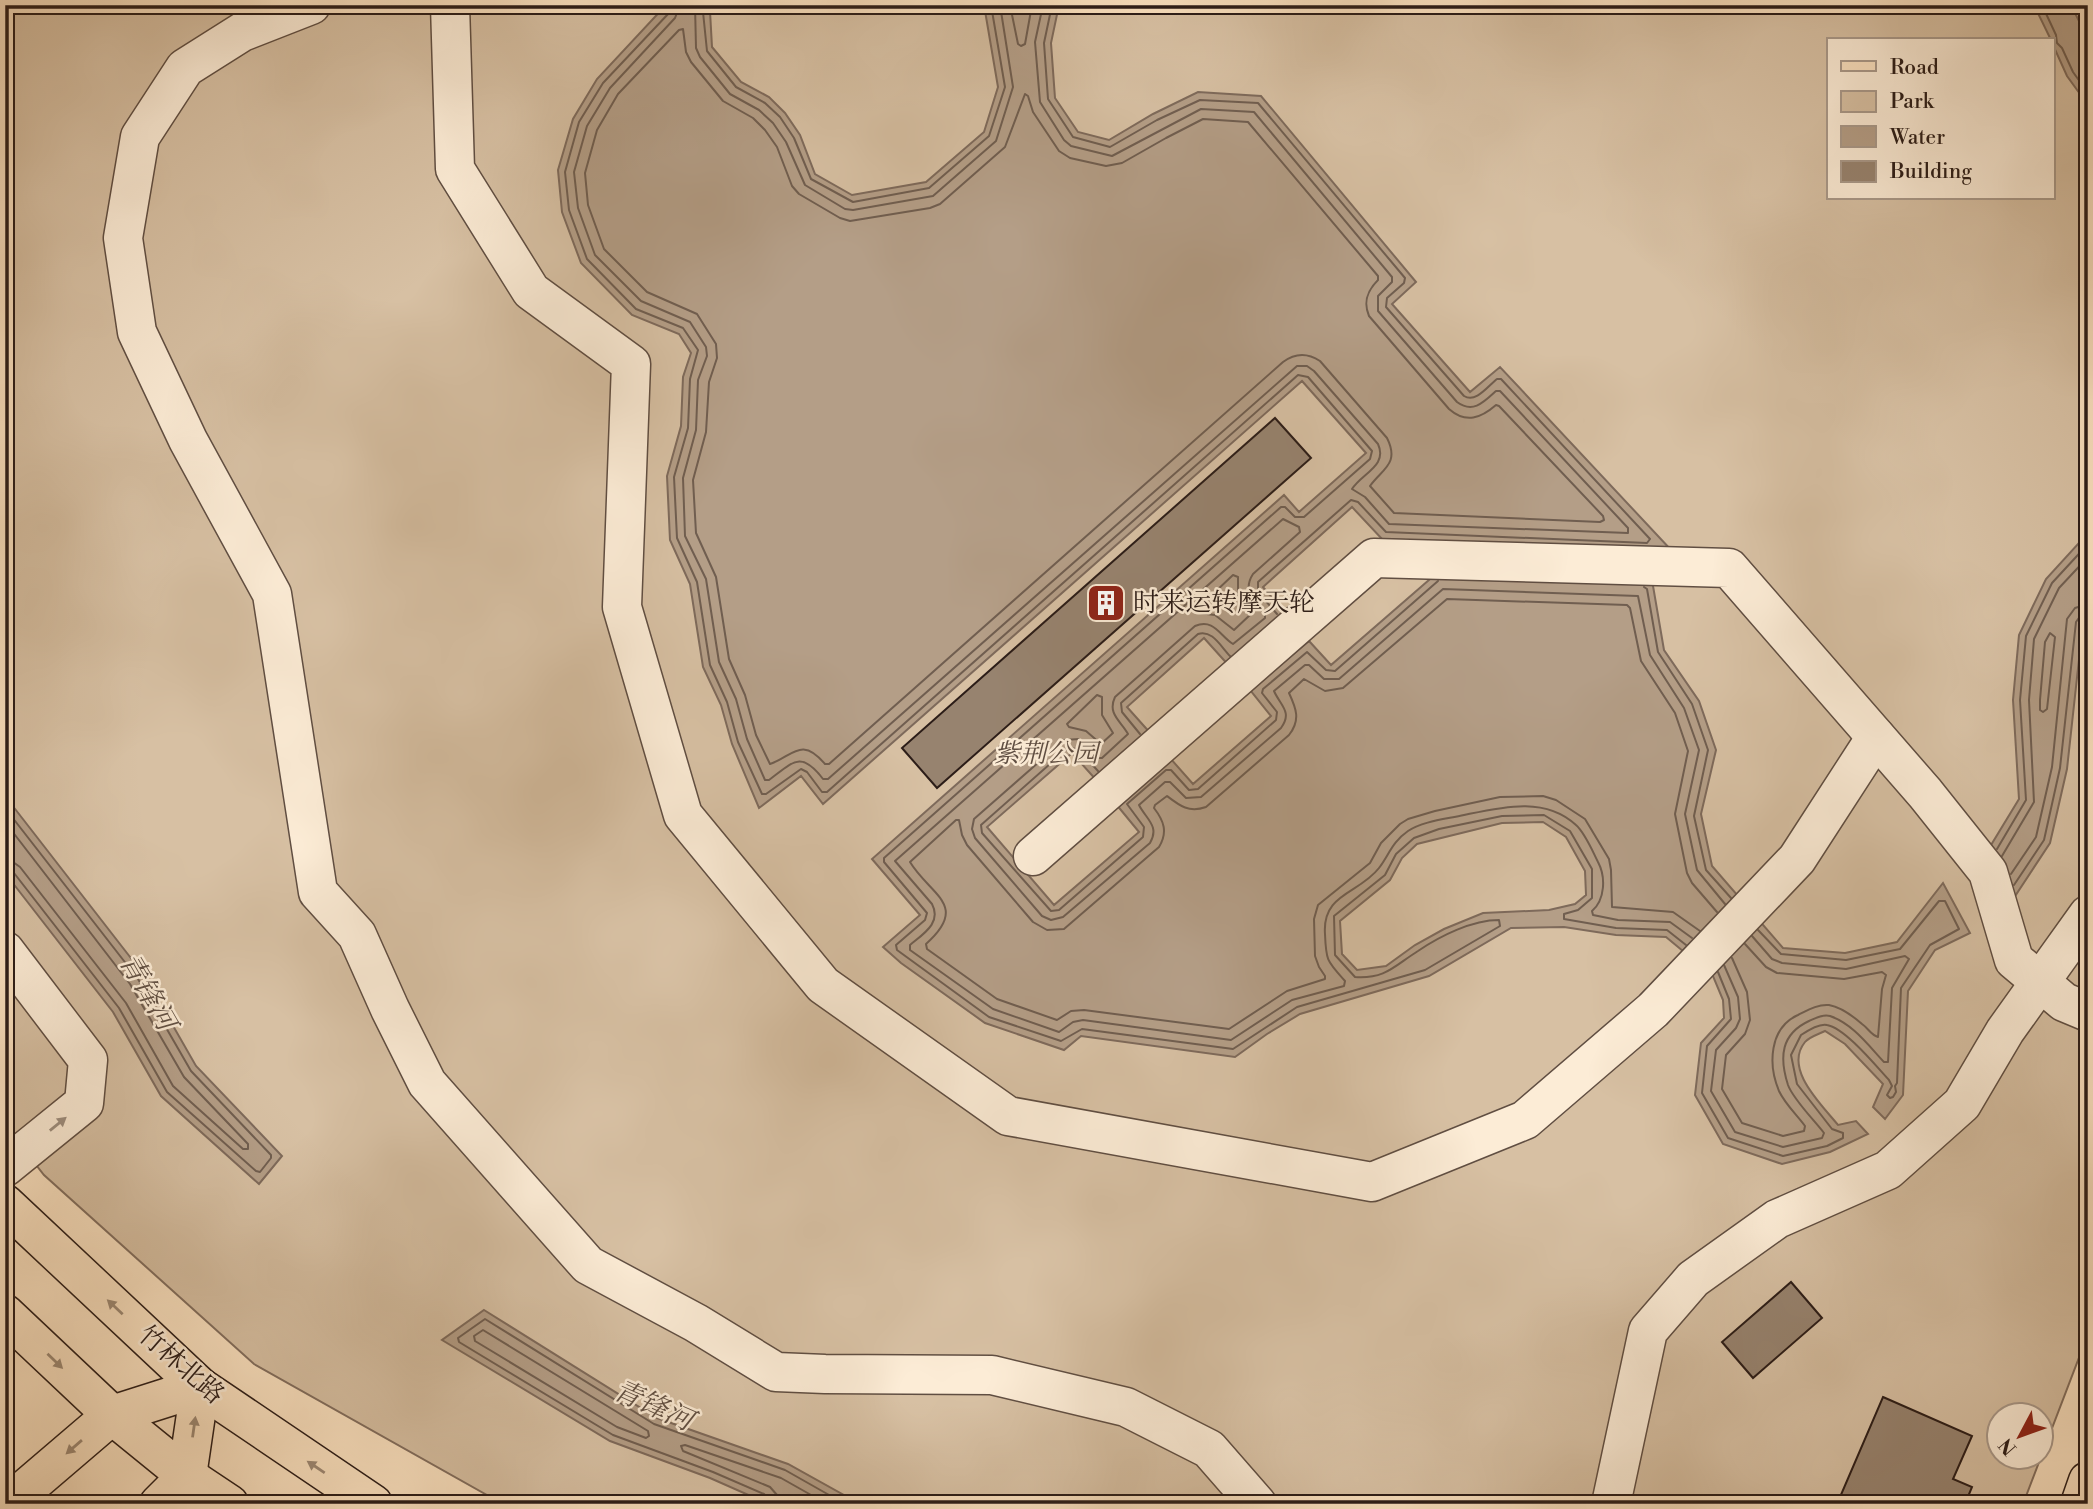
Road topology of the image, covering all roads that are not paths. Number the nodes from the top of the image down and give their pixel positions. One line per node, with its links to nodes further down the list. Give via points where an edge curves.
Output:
1 (310, 5): 20 (lane, via 242,33 185,68 140,137 123,239 137,332 188,440 272,594 317,892 357,935 427,1083 588,1265 776,1371 992,1375 1126,1407 1209,1449)
2 (450, 5): 3 (lane, via 454,169 531,291 631,363 622,607 683,816 823,985 1008,1116 1372,1182 1525,1120 1653,1010 1797,859)
3 (1876, 737): 4 (lane, via 1729,568 1374,558); 7 (lane, via 1988,872 2014,960)
4 (1033, 856)
5 (2088, 915): 7 (lane)
6 (5, 951): 9 (lane, one-way to 6, via 84,1104 88,1060)
7 (2040, 982): 8 (lane, via 2064,1002); 21 (lane, via 1962,1104 1888,1170 1777,1219 1693,1279 1647,1331)
8 (2088, 1012)
9 (5, 1167)
10 (5, 1204): 12 (main road, 竹林北路, one-way to 10)
11 (5, 1314): 13 (main road, one-way to 13)
12 (200, 1387): 13 (main road); 14 (main road, one-way to 12); 19 (main road, 竹林北路, one-way to 12)
13 (112, 1415): 14 (main road); 16 (main road, one-way to 16)
14 (187, 1476): 17 (main road); 18 (main road)
15 (2088, 1481): 22 (main road)
16 (8, 1504)
17 (159, 1504)
18 (229, 1504)
19 (373, 1504)
20 (1257, 1504)
21 (1611, 1504)
22 (2080, 1504)

